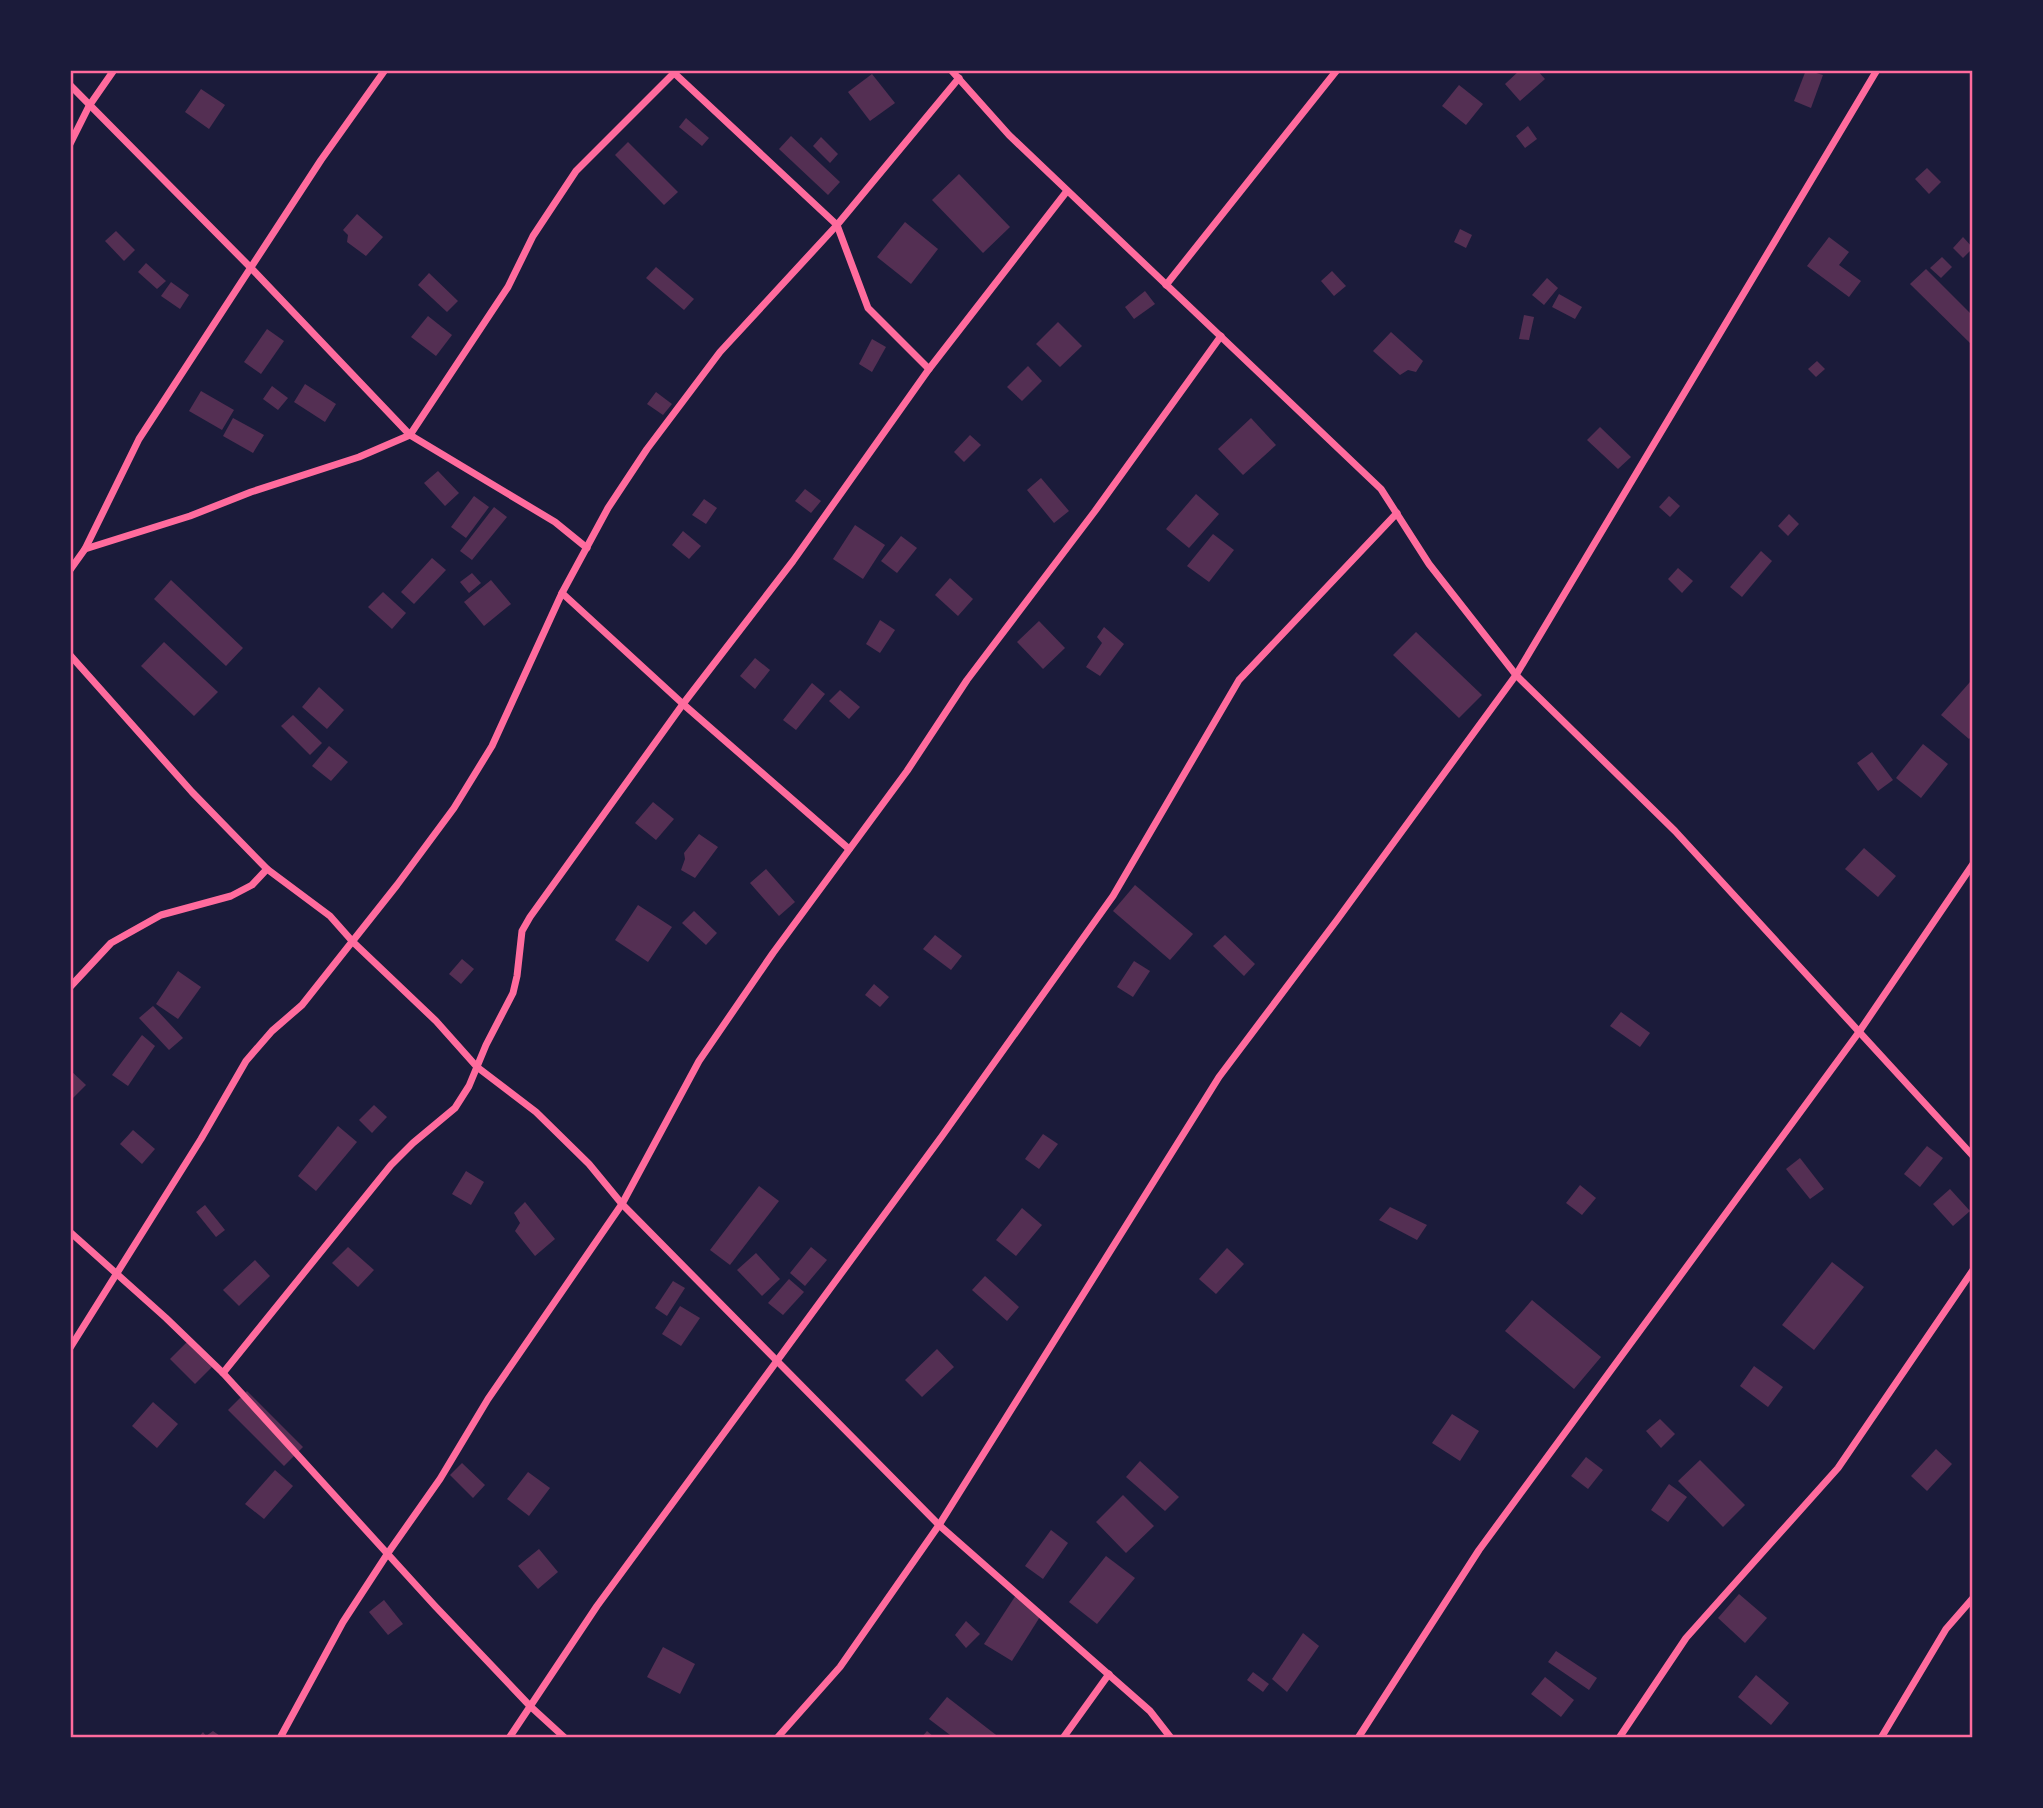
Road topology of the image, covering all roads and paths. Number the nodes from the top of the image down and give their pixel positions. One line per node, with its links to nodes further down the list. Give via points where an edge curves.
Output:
1 (114, 70): 9 (street)
2 (385, 70): 13 (street)
3 (951, 70): 7 (street)
4 (1337, 70): 14 (street)
5 (1877, 70): 24 (street)
6 (674, 71): 12 (street); 17 (street, via 576,172 533,236 508,287)
7 (959, 78): 11 (street); 12 (street)
8 (70, 85): 9 (street)
9 (89, 106): 10 (street); 13 (street)
10 (70, 144)
11 (1067, 191): 14 (street); 16 (street)
12 (836, 225): 16 (street, via 869,308); 19 (street, via 720,352 647,449)
13 (251, 268): 17 (street); 20 (street, via 139,439)
14 (1167, 285): 15 (street)
15 (1221, 336): 18 (street, via 1381,489); 26 (street, via 967,680)
16 (929, 369): 25 (street, via 793,561)
17 (410, 435): 19 (street, via 555,522); 20 (street, via 370,453)
18 (1397, 513): 24 (street, via 1429,564); 39 (street, via 1239,680 1113,897)
19 (587, 548): 22 (street)
20 (85, 549): 21 (street)
21 (70, 570)
22 (562, 593): 25 (street); 29 (street, via 485,756 454,808)
23 (70, 655): 28 (street)
24 (1516, 675): 31 (street, via 1675,831); 41 (street, via 1219,1077)
25 (684, 704): 26 (street); 32 (street, via 522,931 513,992)
26 (849, 849): 34 (street, via 699,1061)
27 (1973, 864): 31 (street)
28 (267, 869): 29 (street, via 330,916); 30 (street, via 252,885 231,896 161,915 111,943)
29 (353, 942): 32 (street); 37 (street, via 302,1005 246,1061)
30 (70, 987)
31 (1859, 1032): 33 (street); 52 (street, via 1479,1550)
32 (477, 1067): 34 (street, via 536,1112); 40 (street, via 455,1108 391,1166)
33 (1973, 1156)
34 (622, 1204): 39 (street); 42 (street)
35 (70, 1232): 37 (street)
36 (1973, 1270): 53 (street, via 1838,1468 1686,1638)
37 (117, 1275): 38 (street); 40 (street)
38 (70, 1348)
39 (777, 1359): 41 (street); 45 (street)
40 (223, 1373): 42 (street)
41 (939, 1525): 44 (street); 49 (street, via 840,1667)
42 (388, 1553): 45 (street); 46 (street, via 343,1622)
43 (1973, 1598): 54 (street, via 1946,1629)
44 (1109, 1674): 50 (street); 51 (street, via 1150,1711)
45 (530, 1706): 47 (street); 48 (street)
46 (280, 1738)
47 (509, 1738)
48 (565, 1738)
49 (777, 1738)
50 (1063, 1738)
51 (1171, 1738)
52 (1357, 1738)
53 (1619, 1738)
54 (1881, 1738)

